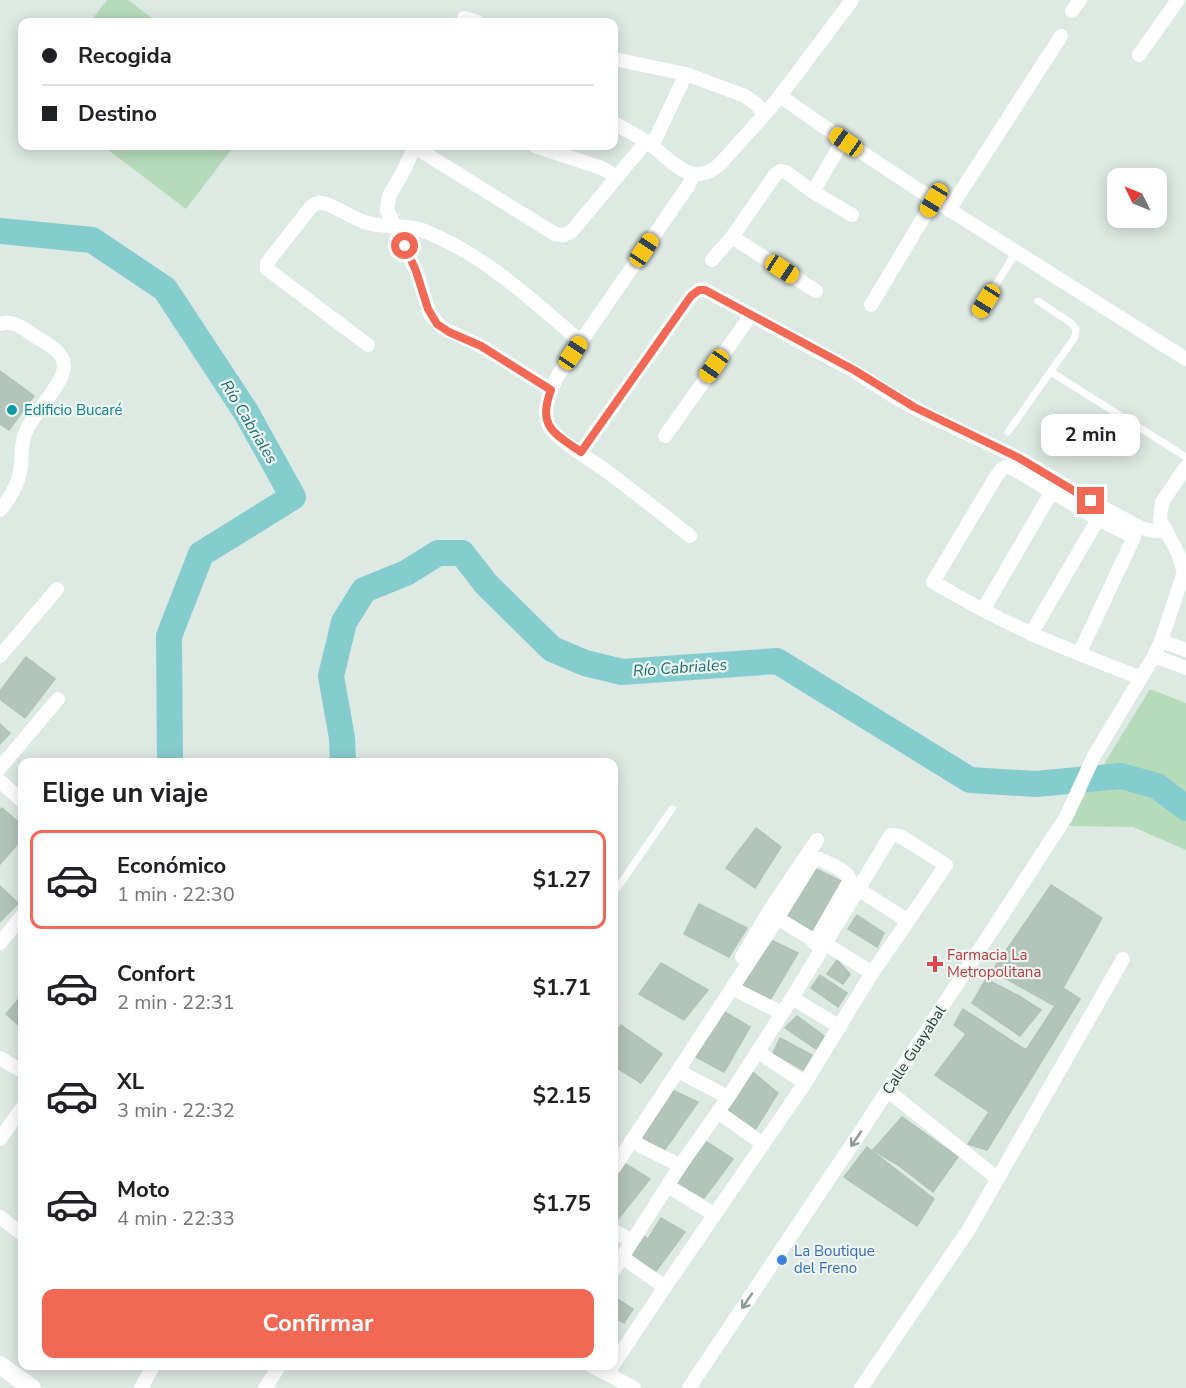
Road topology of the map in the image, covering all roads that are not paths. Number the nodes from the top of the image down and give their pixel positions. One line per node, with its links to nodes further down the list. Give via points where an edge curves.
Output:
1 (852, 0): 7 (street)
2 (1178, 0): 4 (street)
3 (1061, 36): 19 (street)
4 (1139, 55)
5 (618, 60): 6 (street)
6 (686, 74): 8 (street, via 745,96); 11 (street)
7 (780, 96): 8 (street); 10 (street)
8 (765, 114): 15 (street, via 715,168)
9 (618, 125): 11 (street)
10 (846, 142): 17 (street, via 839,147); 18 (street)
11 (649, 144): 15 (street, via 675,165); 16 (street)
12 (412, 150): 21 (street, via 387,201)
13 (420, 150): 16 (street, via 560,235 572,231)
14 (548, 150): 16 (street)
15 (694, 174): 31 (street)
16 (617, 177)
17 (813, 192): 20 (street); 22 (street, via 780,171)
18 (934, 200): 19 (street); 27 (street)
19 (949, 210): 23 (street)
20 (852, 215)
21 (393, 226): 31 (street, via 427,232 478,258 510,280); 32 (street, via 374,225 316,203 266,265); 35 (street, via 437,324 481,346)
22 (732, 237): 24 (street); 25 (street)
23 (1016, 252): 29 (lane); 33 (street)
24 (712, 260)
25 (816, 291)
26 (1038, 301): 34 (lane, via 1076,329 1075,337)
27 (871, 305)
28 (751, 315): 37 (street); 38 (street, via 705,290 695,292); 44 (street, via 854,370 898,399 1019,458 1141,528)
29 (976, 317)
30 (0, 324): 42 (street, via 13,323 53,348 64,369 27,428 22,440 19,479)
31 (580, 341): 35 (street)
32 (368, 345)
33 (1186, 359)
34 (1051, 372): 36 (lane); 39 (lane)
35 (551, 390): 38 (street, via 548,424 554,434)
36 (1008, 432)
37 (665, 436)
38 (581, 452): 45 (street)
39 (1186, 457)
40 (1186, 467): 44 (street, Calle Guayabal, via 1162,502 1160,520)
41 (1051, 493): 43 (street); 47 (street); 47 (street, via 1012,468 1001,470 933,582)
42 (0, 510)
43 (1098, 519): 48 (street); 51 (street, via 1134,537)
44 (1166, 530): 49 (street, Calle Guayabal, via 1184,572)
45 (690, 536)
46 (57, 589): 52 (street)
47 (983, 610): 48 (street)
48 (1031, 634): 51 (street)
49 (1161, 641): 50 (street); 53 (street, Calle Guayabal)
50 (1186, 650)
51 (1079, 654): 55 (street)
52 (0, 656)
53 (1154, 656): 54 (street); 55 (street, Calle Guayabal)
54 (1186, 668)
55 (1141, 678): 80 (street, Calle Guayabal, via 1094,756 1066,818)
56 (58, 699): 57 (street)
57 (0, 768)
58 (0, 781): 59 (street)
59 (18, 797)
60 (672, 809): 62 (lane)
61 (817, 840): 87 (street)
62 (618, 887)
63 (858, 889): 66 (street); 66 (street, via 891,835 900,836 946,864); 67 (street)
64 (777, 918): 67 (street); 67 (street, via 816,859 843,871 850,880); 71 (street)
65 (18, 921): 68 (street)
66 (908, 921): 70 (street)
67 (820, 942): 70 (street); 72 (street); 73 (street)
68 (0, 943)
69 (1124, 958): 90 (street)
70 (872, 973): 74 (street)
71 (732, 988): 73 (street); 78 (street)
72 (792, 998): 74 (street); 75 (street)
73 (776, 1010): 81 (street)
74 (840, 1026): 79 (street)
75 (758, 1052): 79 (street); 82 (street)
76 (0, 1058): 77 (street)
77 (18, 1069)
78 (678, 1071): 81 (street); 85 (street)
79 (805, 1083): 86 (street)
80 (887, 1090): 90 (street); 109 (street, Calle Guayabal, one-way to 109)
81 (722, 1094): 89 (street)
82 (718, 1112): 86 (street); 91 (street)
83 (18, 1114): 84 (street)
84 (0, 1139)
85 (631, 1141): 88 (street); 89 (street)
86 (763, 1144): 92 (street)
87 (618, 1152)
88 (618, 1162)
89 (675, 1163): 95 (street)
90 (997, 1178): 110 (street, via 969,1229)
91 (668, 1186): 92 (street); 96 (street)
92 (714, 1215): 97 (street)
93 (0, 1217): 94 (street)
94 (18, 1231)
95 (619, 1234): 96 (street)
96 (618, 1256): 97 (street)
97 (665, 1287): 98 (street)
98 (618, 1358)
99 (0, 1365): 105 (main road)
100 (151, 1370): 106 (street)
101 (277, 1370): 107 (street)
102 (599, 1370): 104 (street)
103 (610, 1370): 104 (street)
104 (607, 1374): 108 (street)
105 (32, 1388)
106 (141, 1388)
107 (265, 1388)
108 (634, 1388)
109 (689, 1388)
110 (861, 1388)

